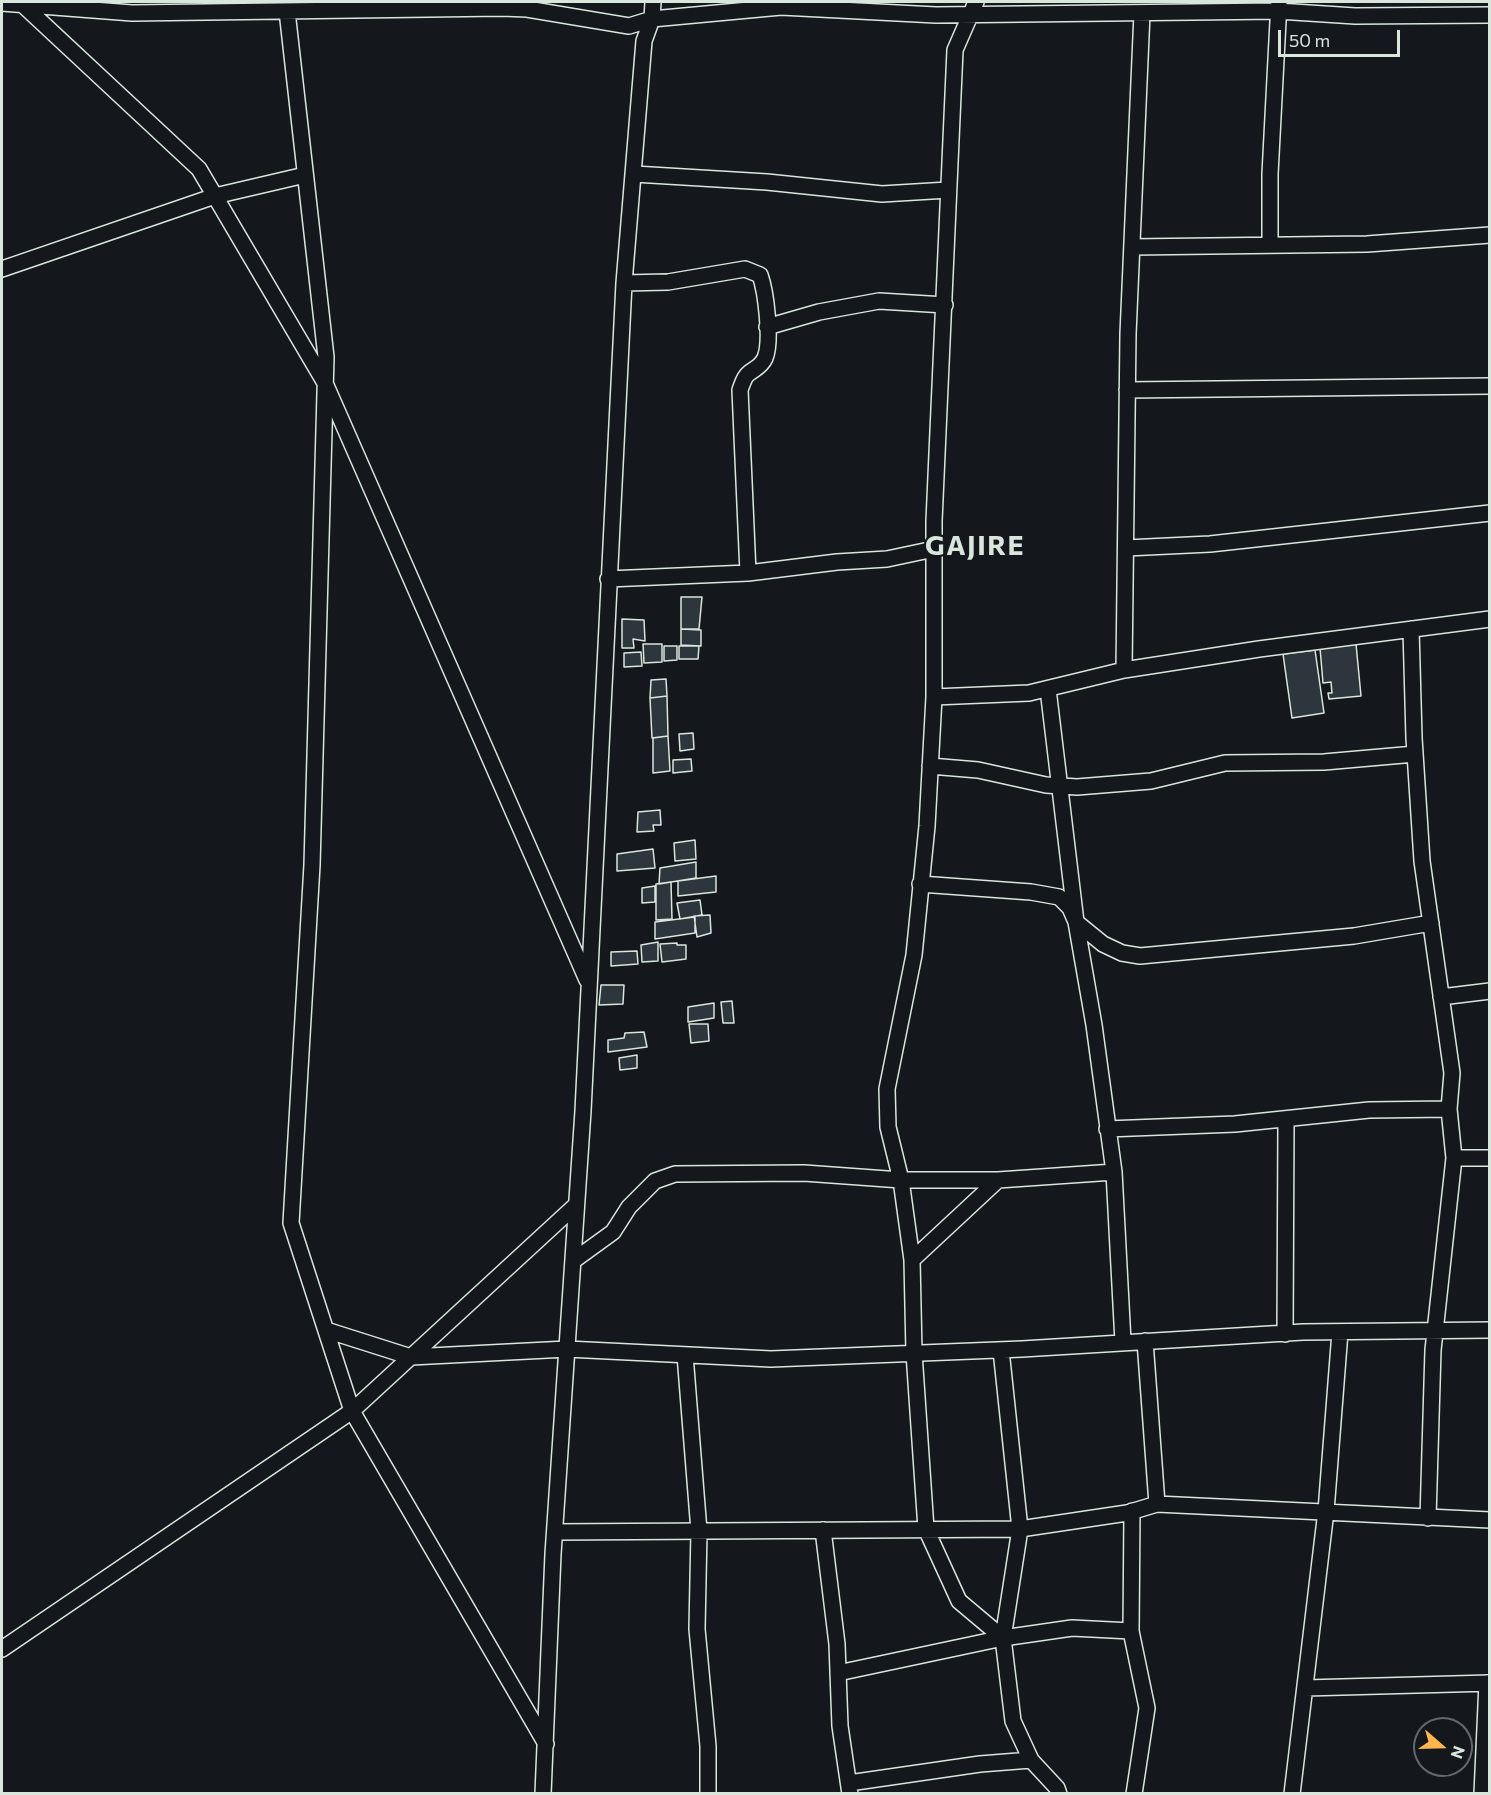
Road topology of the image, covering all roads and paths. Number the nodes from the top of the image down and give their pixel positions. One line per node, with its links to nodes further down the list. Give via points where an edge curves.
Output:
1 (653, 2): 13 (street)
2 (2, 3): 4 (street)
3 (781, 4): 8 (street); 13 (street)
4 (23, 5): 7 (street, via 132,13); 17 (street, via 199,170)
5 (527, 5): 10 (street); 13 (street, via 629,26)
6 (1279, 6): 11 (street); 12 (street, via 1355,16); 19 (street)
7 (252, 7): 10 (street)
8 (937, 8): 9 (street)
9 (973, 8): 11 (street); 16 (street, via 955,50)
10 (287, 11): 15 (street)
11 (1142, 13): 20 (street)
12 (1490, 15)
13 (652, 19): 14 (street, via 644,41)
14 (634, 174): 16 (street, via 882,194); 22 (street)
15 (305, 175): 17 (street); 25 (street, via 326,357)
16 (948, 190): 23 (street)
17 (215, 196): 21 (street); 25 (street)
18 (1490, 235): 19 (street, via 1367,244)
19 (1270, 245): 20 (street)
20 (1132, 247): 27 (street)
21 (2, 269)
22 (624, 284): 24 (street, via 668,282 745,269 760,275); 32 (street)
23 (945, 305): 24 (street, via 879,301); 30 (street)
24 (767, 327): 31 (street, via 766,356 747,375 740,390)
25 (325, 383): 44 (street); 58 (street, via 312,865 291,1223)
26 (1490, 386): 27 (street)
27 (1128, 390): 29 (street)
28 (1490, 513): 29 (street, via 1210,544)
29 (1126, 548): 35 (street)
30 (934, 549): 31 (street, via 887,559); 37 (street)
31 (748, 573): 32 (street)
32 (608, 579): 44 (street)
33 (1490, 619): 34 (street)
34 (1411, 629): 35 (street); 38 (street)
35 (1124, 670): 36 (street)
36 (1048, 689): 37 (street); 40 (street)
37 (934, 697): 39 (street)
38 (1415, 754): 40 (street, via 1324,762 1225,764 1151,781); 43 (street, via 1422,861)
39 (930, 766): 40 (street, via 978,770); 41 (street)
40 (1059, 786): 42 (street)
41 (920, 884): 42 (street, via 1059,897); 53 (street, via 914,955 887,1089 888,1127)
42 (1076, 922): 43 (street, via 1113,948 1152,956 1354,936); 49 (street)
43 (1431, 923): 46 (street)
44 (589, 983): 55 (street)
45 (1490, 991): 46 (street)
46 (1441, 997): 47 (street, via 1452,1073)
47 (1449, 1109): 48 (street, via 1369,1110); 50 (street)
48 (1286, 1120): 49 (street); 62 (street)
49 (1107, 1129): 52 (street)
50 (1454, 1158): 51 (street); 61 (street)
51 (1490, 1158)
52 (1114, 1172): 54 (street); 64 (street)
53 (901, 1180): 54 (street); 56 (street); 57 (street, via 804,1173 675,1174 655,1181 629,1207 613,1232)
54 (998, 1180): 56 (street)
55 (576, 1205): 57 (street); 69 (street)
56 (912, 1260): 67 (street)
57 (573, 1261): 65 (street)
58 (326, 1330): 69 (street); 70 (street)
59 (1490, 1330): 61 (street)
60 (1340, 1332): 61 (street); 62 (street); 73 (street)
61 (1435, 1332): 74 (street)
62 (1285, 1334): 63 (street)
63 (1145, 1341): 64 (street); 71 (street)
64 (1123, 1342): 66 (street)
65 (567, 1349): 68 (street); 69 (street); 80 (street)
66 (1001, 1350): 67 (street); 76 (street)
67 (914, 1353): 68 (street, via 771,1359); 77 (street)
68 (685, 1355): 79 (street)
69 (411, 1357): 70 (street)
70 (352, 1411): 83 (street); 87 (street)
71 (1157, 1504): 72 (street); 73 (street)
72 (1132, 1511): 76 (street); 81 (street)
73 (1326, 1511): 74 (street); 86 (street)
74 (1428, 1518): 75 (street)
75 (1490, 1520)
76 (1020, 1528): 77 (street); 82 (street)
77 (926, 1529): 78 (street); 82 (street, via 959,1601)
78 (823, 1530): 79 (street); 84 (street)
79 (699, 1531): 80 (street); 91 (street, via 697,1629 708,1746)
80 (555, 1532): 87 (street)
81 (1131, 1631): 82 (street, via 1072,1628); 93 (street, via 1148,1708)
82 (1003, 1638): 84 (street); 88 (street, via 1013,1722)
83 (2, 1650)
84 (838, 1672): 89 (street, via 840,1726)
85 (1488, 1683): 86 (street); 95 (street)
86 (1305, 1688): 94 (street)
87 (546, 1744): 90 (street)
88 (1030, 1760): 89 (street, via 980,1764); 92 (street)
89 (849, 1788)
90 (543, 1794)
91 (708, 1794)
92 (1059, 1794)
93 (1134, 1794)
94 (1292, 1794)
95 (1482, 1794)

